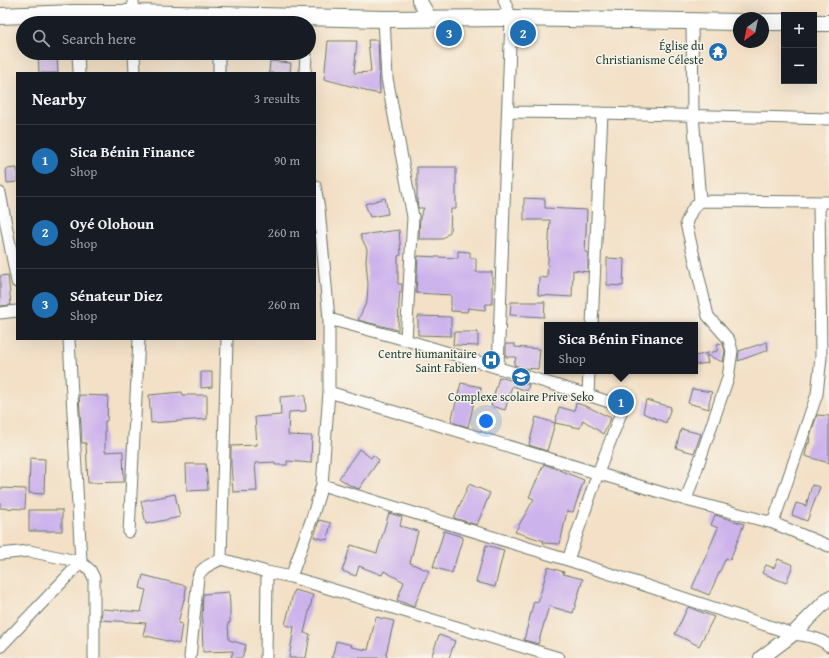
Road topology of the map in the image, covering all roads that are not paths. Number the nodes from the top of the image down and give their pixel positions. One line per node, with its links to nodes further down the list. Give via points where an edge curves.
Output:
1 (419, 0): 10 (street)
2 (504, 0): 8 (street)
3 (133, 12): 6 (main road); 7 (main road)
4 (0, 16): 5 (main road)
5 (16, 16)
6 (94, 16)
7 (181, 16)
8 (511, 18): 10 (main road); 12 (main road); 26 (street)
9 (384, 19): 10 (main road); 11 (main road); 43 (street, via 387,78 413,217)
10 (430, 19)
11 (316, 20)
12 (692, 22): 13 (main road); 28 (street)
13 (733, 22)
14 (769, 22): 15 (main road)
15 (781, 22)
16 (817, 22): 17 (main road)
17 (829, 22)
18 (79, 60): 22 (street)
19 (134, 60): 23 (street)
20 (219, 60): 24 (street)
21 (306, 60): 25 (street)
22 (80, 72)
23 (135, 72)
24 (219, 72)
25 (305, 72)
26 (508, 112): 27 (street); 44 (street)
27 (602, 113): 28 (street); 39 (street)
28 (693, 115): 29 (street); 32 (street)
29 (829, 119)
30 (316, 192): 38 (street)
31 (0, 194): 34 (street)
32 (700, 201): 33 (street); 50 (street, via 686,223 708,316 729,340 732,351 728,378)
33 (824, 202): 51 (street, via 821,349 817,394)
34 (3, 221): 35 (street)
35 (16, 278)
36 (16, 311): 37 (street)
37 (0, 313)
38 (329, 320): 43 (street); 46 (street)
39 (592, 322)
40 (69, 340): 57 (street)
41 (139, 340): 52 (street)
42 (227, 340): 55 (street)
43 (406, 340): 44 (street)
44 (498, 368): 47 (street)
45 (590, 374): 47 (street)
46 (329, 392): 48 (street); 49 (street)
47 (588, 395): 48 (street, via 621,408)
48 (598, 473): 50 (street); 56 (street)
49 (322, 485): 56 (street); 59 (street)
50 (686, 500): 51 (street)
51 (773, 523): 53 (street)
52 (129, 532)
53 (829, 546)
54 (0, 554): 57 (street, via 29,551)
55 (221, 559): 58 (street); 65 (street, via 199,572)
56 (568, 560): 61 (street)
57 (81, 562): 63 (street); 64 (street, via 94,578)
58 (267, 572): 59 (street); 66 (street)
59 (291, 577): 67 (street)
60 (829, 598): 61 (street)
61 (793, 634): 62 (street, via 812,636); 68 (street)
62 (829, 646)
63 (0, 647)
64 (94, 658)
65 (190, 658)
66 (266, 658)
67 (558, 658)
68 (761, 658)

